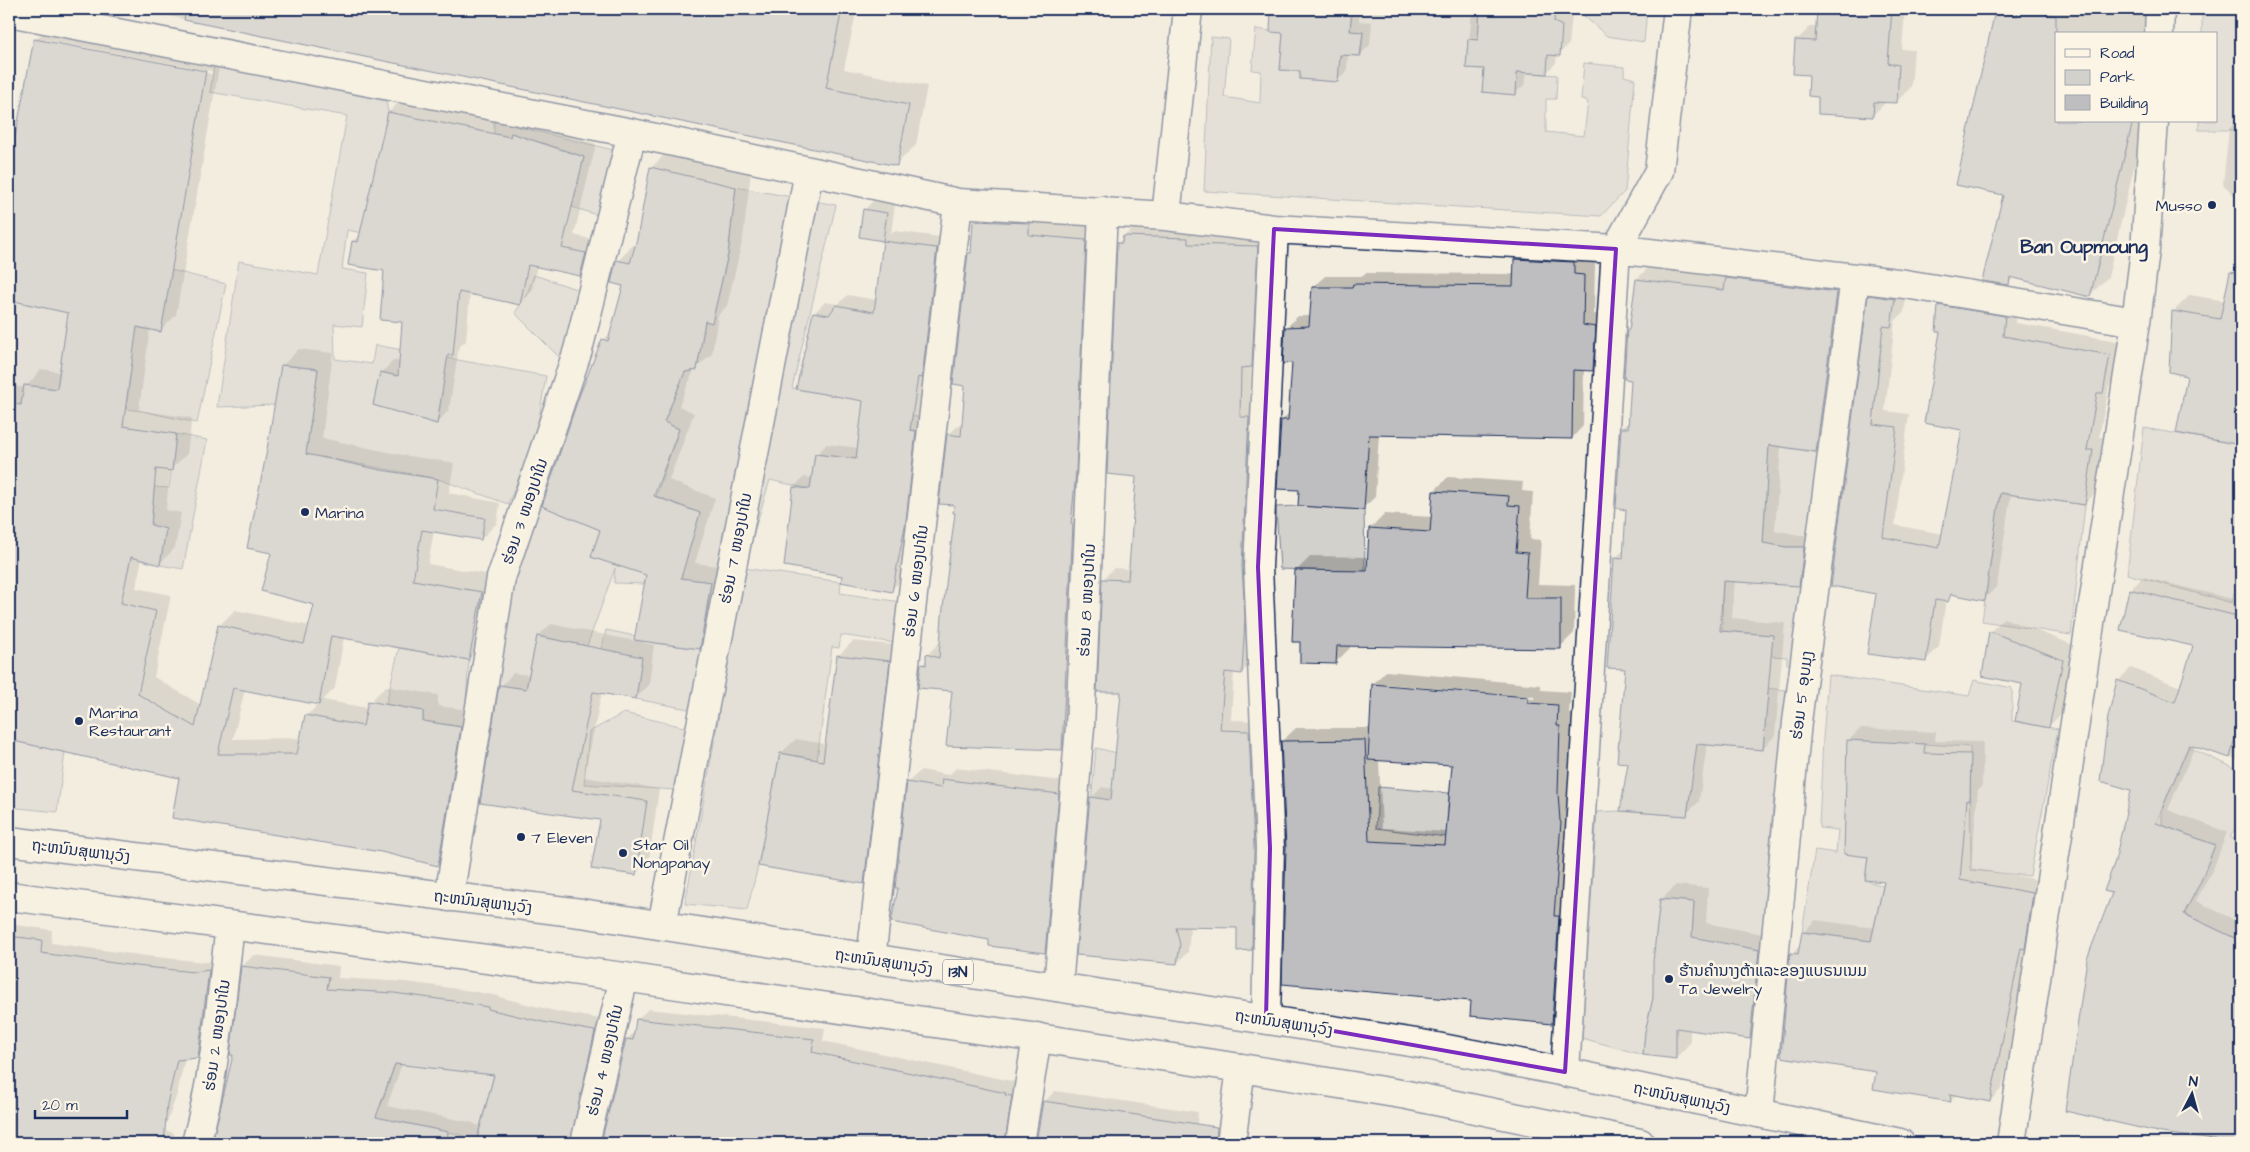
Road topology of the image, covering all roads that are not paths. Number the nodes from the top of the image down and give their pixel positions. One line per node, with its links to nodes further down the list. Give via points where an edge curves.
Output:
1 (1188, 9): 11 (main road)
2 (1678, 9): 13 (main road, via 1659,171)
3 (2160, 9): 5 (main road)
4 (9, 12): 7 (main road)
5 (2159, 32)
6 (2154, 122): 15 (main road, via 2145,250)
7 (632, 133): 8 (main road); 18 (main road, ຮ່ອມ 3 ໜອງປາໃນ, via 578,350 501,578)
8 (809, 172): 9 (main road); 19 (main road, ຮ່ອມ 7 ໜອງປາໃນ)
9 (958, 203): 10 (main road); 21 (main road, ຮ່ອມ 6 ໜອງປາໃນ)
10 (1103, 211): 11 (main road); 23 (main road, ຮ່ອມ 8 ໜອງປາໃນ, via 1080,727)
11 (1166, 216): 12 (main road)
12 (1274, 229): 13 (main road); 24 (main road, via 1258,567 1270,848)
13 (1616, 249): 14 (main road); 27 (main road)
14 (1855, 278): 15 (main road); 28 (main road, ຮ່ອມ 5 ອຸບມຸງ, via 1797,722)
15 (2136, 322): 35 (main road)
16 (9, 841): 18 (main road, ຖະຫນົນສຸພານຸວົງ / 13N)
17 (9, 896): 20 (main road)
18 (448, 897): 19 (main road, ຖະຫນົນສຸພານຸວົງ / 13N)
19 (662, 925): 21 (main road, ຖະຫນົນສຸພານຸວົງ / 13N)
20 (230, 926): 22 (main road); 29 (main road, ຮ່ອມ 2 ໜອງປາໃນ, via 215,1050)
21 (871, 959): 23 (main road, ຖະຫນົນສຸພານຸວົງ / 13N)
22 (624, 977): 25 (main road); 30 (main road, ຮ່ອມ 4 ໜອງປາໃນ)
23 (1058, 987): 24 (main road, ຖະຫນົນສຸພານຸວົງ / 13N)
24 (1266, 1019): 27 (main road, ຖະຫນົນສຸພານຸວົງ / 13N, via 1416,1043)
25 (1037, 1037): 26 (main road); 31 (main road)
26 (1241, 1068): 32 (main road); 33 (main road, via 1408,1095)
27 (1565, 1072): 28 (main road, ຖະຫນົນສຸພານຸວົງ / 13N)
28 (1759, 1113): 34 (main road, ຖະຫນົນສຸພານຸວົງ / 13N)
29 (196, 1143)
30 (586, 1143)
31 (1020, 1143)
32 (1231, 1143)
33 (1640, 1143)
34 (1900, 1143)
35 (2011, 1143)

